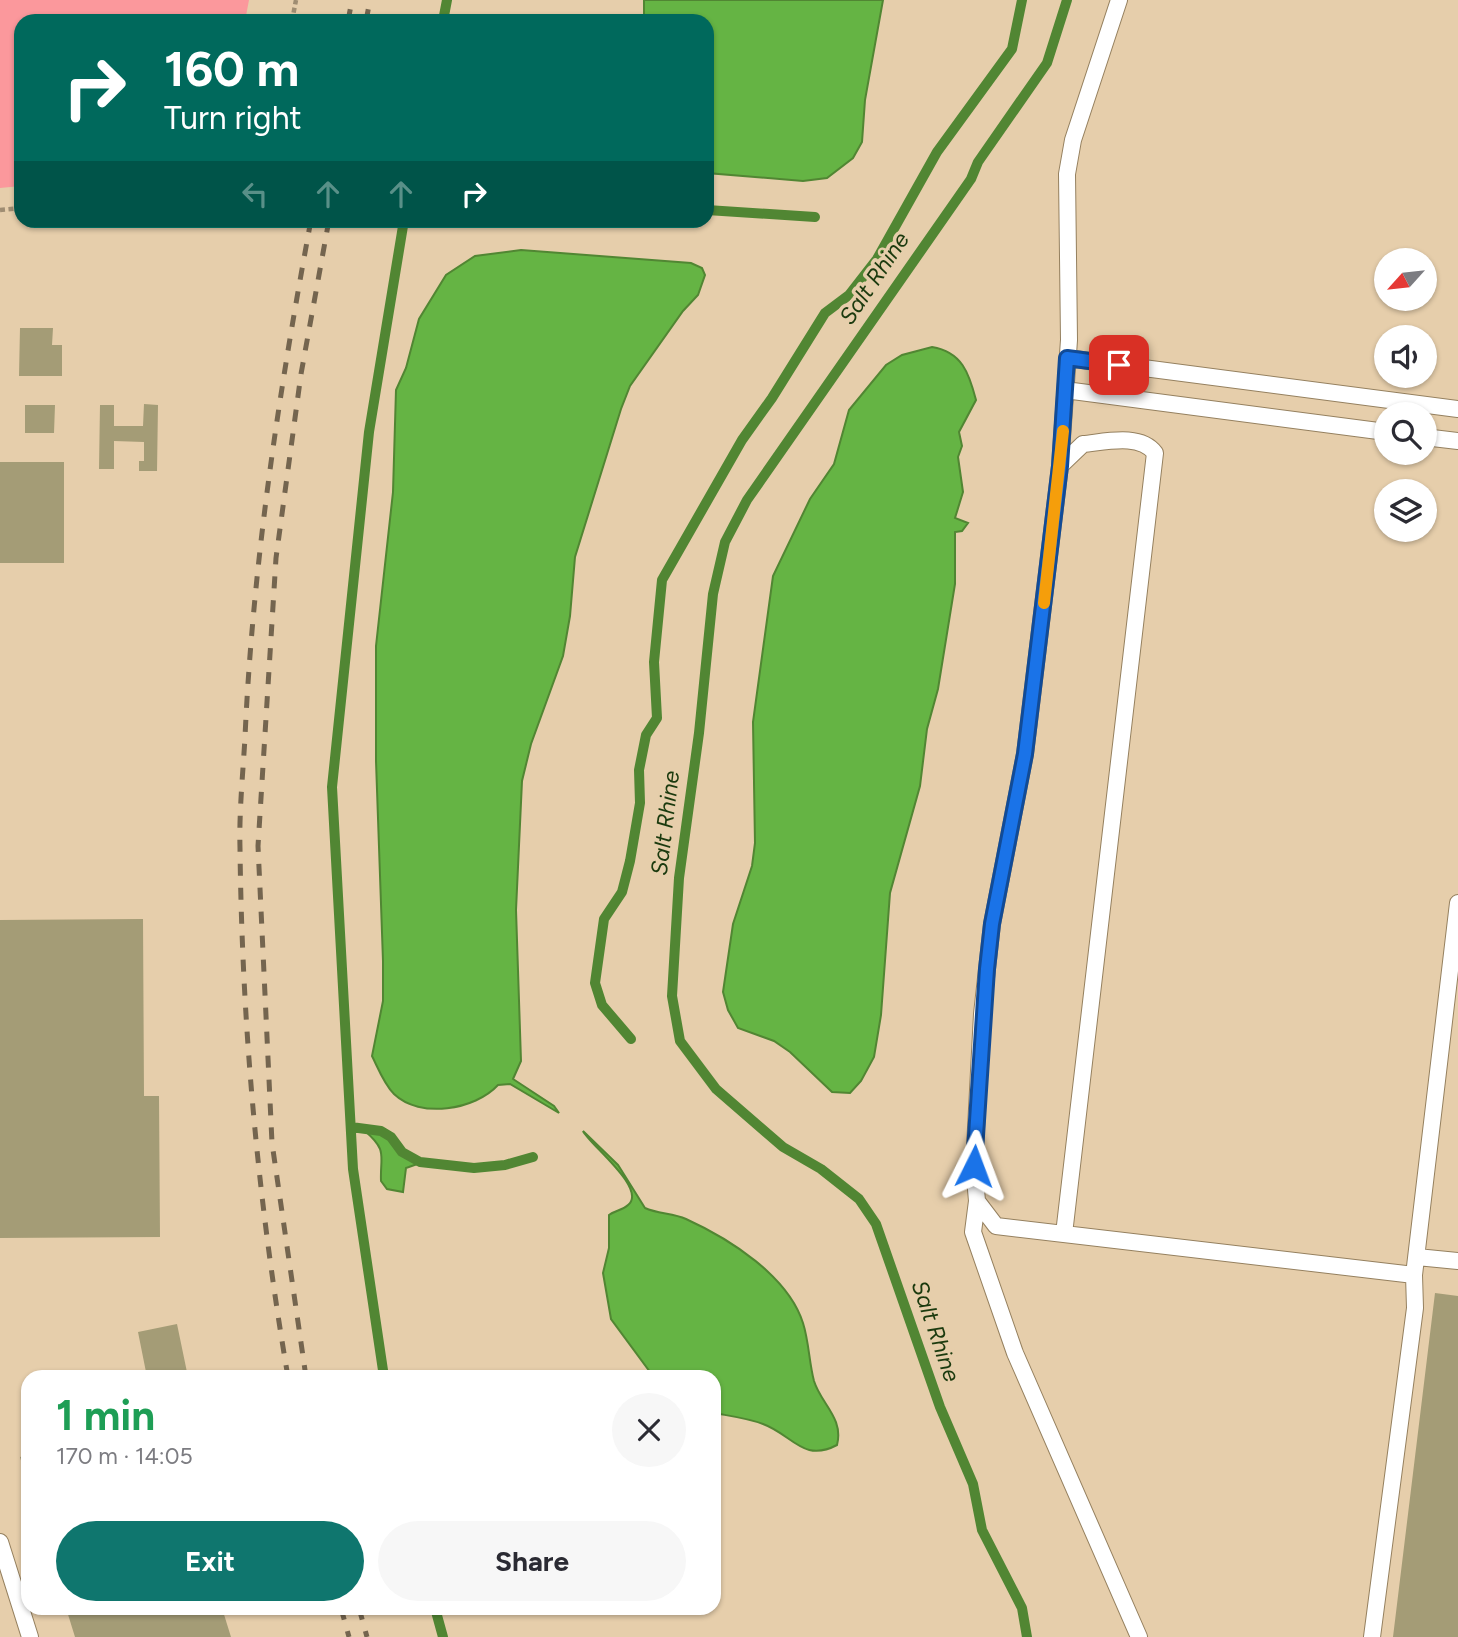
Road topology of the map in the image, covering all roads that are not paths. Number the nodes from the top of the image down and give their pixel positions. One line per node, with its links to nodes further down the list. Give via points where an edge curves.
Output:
1 (1119, 0): 2 (lane, via 1073,140 1067,174)
2 (1067, 358): 3 (lane); 4 (lane)
3 (1065, 390): 5 (lane); 8 (lane)
4 (1458, 409)
5 (1374, 430)
6 (1437, 439): 7 (lane)
7 (1458, 441)
8 (1060, 466): 10 (lane, via 1025,754 988,962 974,1166); 11 (lane, via 1083,444 1136,441 1148,444 1155,453)
9 (1458, 903): 12 (lane)
10 (977, 1201): 11 (lane, via 996,1226); 19 (lane, via 973,1233 1016,1353)
11 (1064, 1234): 14 (lane)
12 (1417, 1257): 13 (lane); 14 (lane)
13 (1458, 1261)
14 (1414, 1275): 20 (lane, via 1415,1308)
15 (0, 1542): 16 (lane)
16 (21, 1608)
17 (23, 1615): 18 (lane)
18 (30, 1637)
19 (1139, 1637)
20 (1372, 1637)

